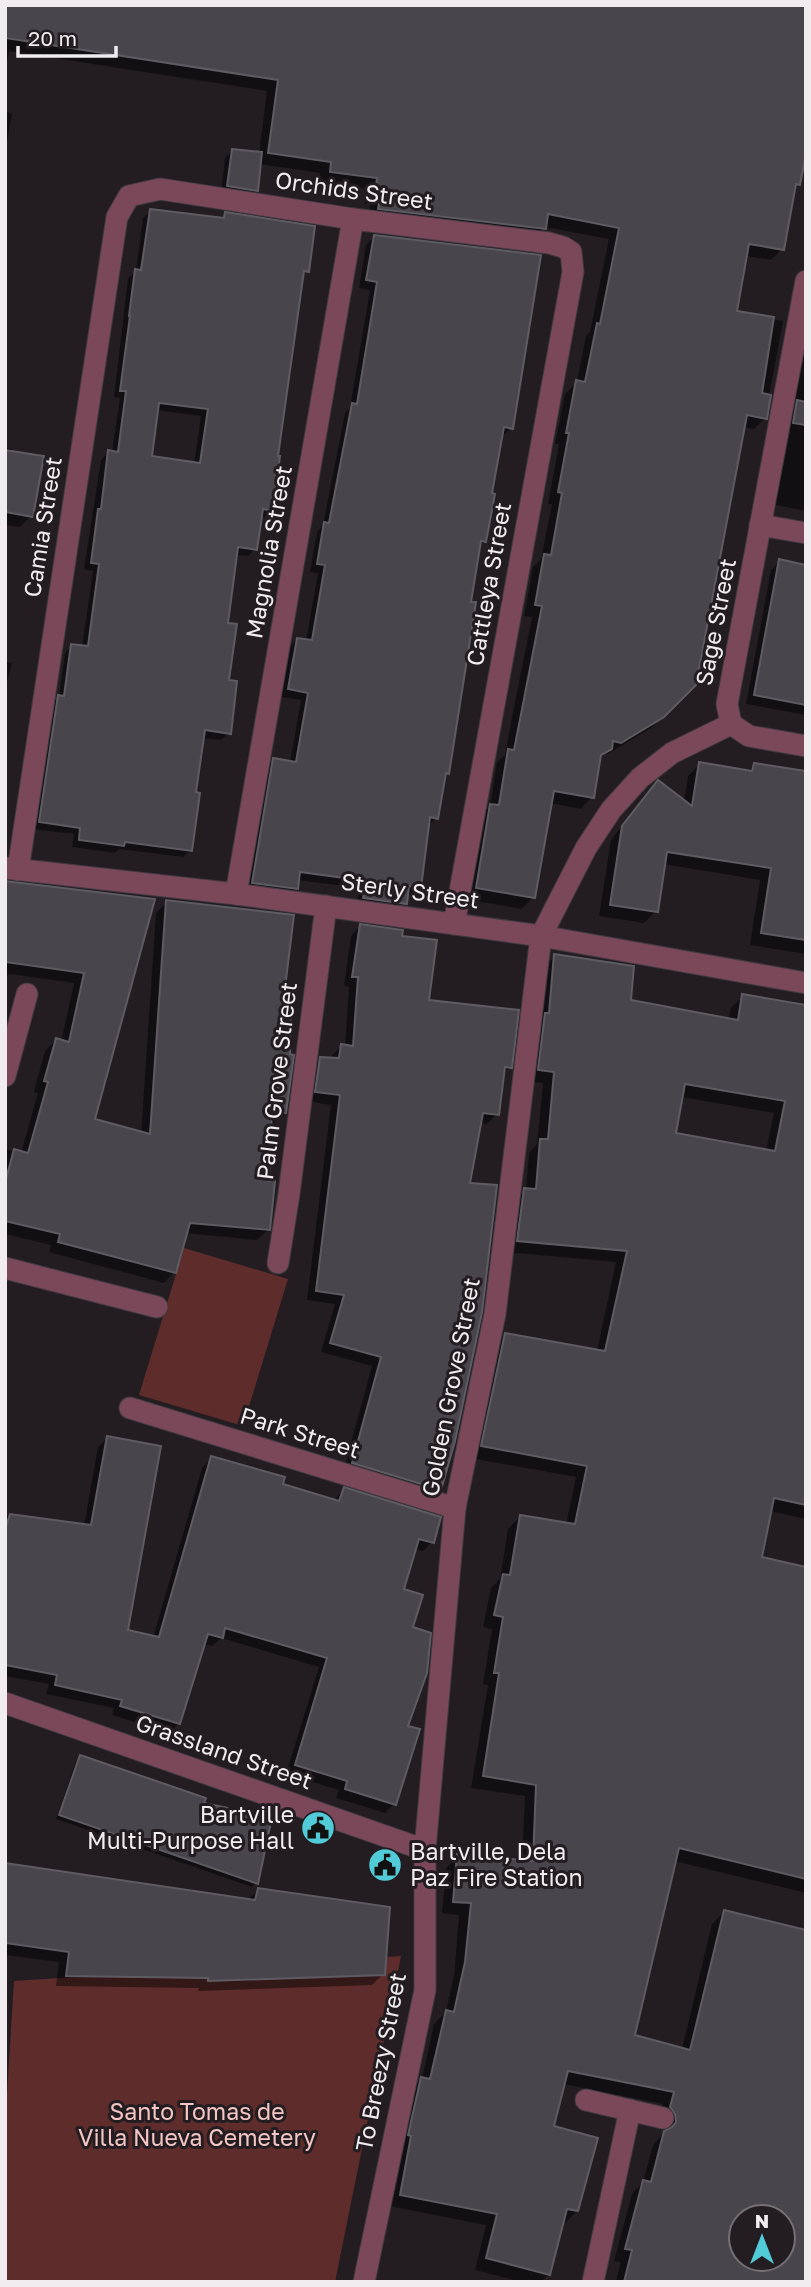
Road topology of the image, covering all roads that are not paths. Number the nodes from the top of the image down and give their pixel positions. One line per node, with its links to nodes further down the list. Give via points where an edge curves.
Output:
1 (129, 196): 2 (street, Orchids Street, via 160,189); 10 (street, Camia Street, via 117,217)
2 (354, 219): 3 (street, Orchids Street, via 549,243); 11 (street, Magnolia Street)
3 (571, 252): 13 (street, Cattleya Street, via 573,272)
4 (806, 281): 5 (street, Sage Street)
5 (803, 316): 6 (street, Sage Street)
6 (761, 525): 7 (street); 8 (street, Sage Street, via 727,704)
7 (806, 533)
8 (731, 724): 9 (street, via 750,736); 14 (street, via 672,753 640,778 611,810)
9 (806, 746)
10 (12, 869): 11 (street, Sterly Street)
11 (236, 894): 12 (street, Sterly Street)
12 (326, 906): 13 (street, Sterly Street); 18 (street, Palm Grove Street)
13 (454, 924): 14 (street, Sterly Street)
14 (541, 936): 15 (street, Sterly Street); 22 (street, Golden Grove Street, via 495,1314)
15 (806, 983)
16 (27, 994): 17 (street)
17 (5, 1076)
18 (278, 1263)
19 (5, 1268): 20 (street)
20 (157, 1307)
21 (130, 1408): 22 (street, Park Street)
22 (455, 1508): 24 (street, Golden Grove Street)
23 (5, 1703): 24 (street, Grassland Street)
24 (425, 1850): 28 (street, To Breezy Street, via 425,1990)
25 (586, 2100): 26 (street)
26 (630, 2110): 27 (street); 29 (street)
27 (663, 2118)
28 (364, 2282)
29 (593, 2282)

